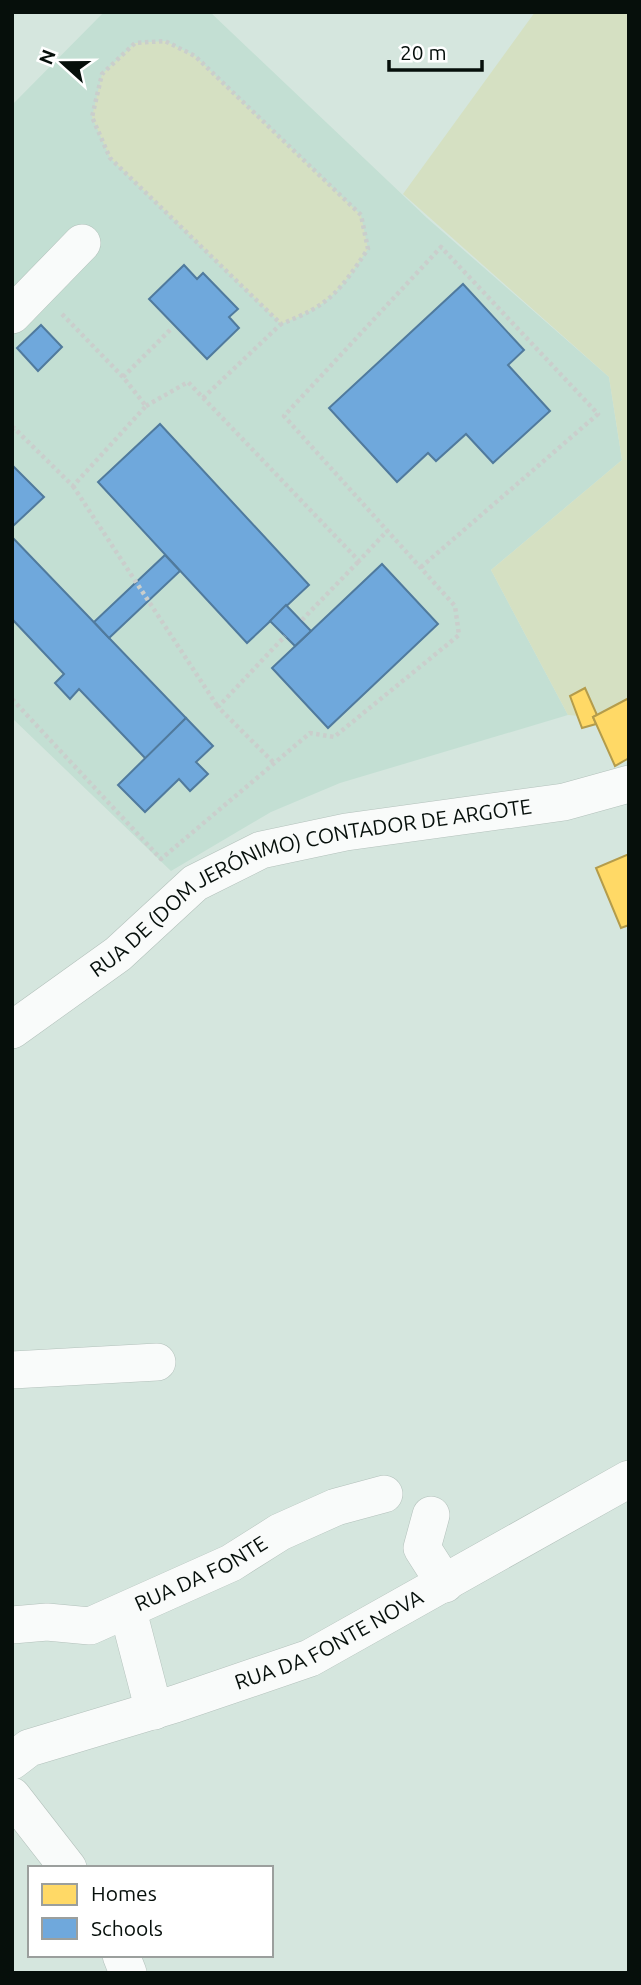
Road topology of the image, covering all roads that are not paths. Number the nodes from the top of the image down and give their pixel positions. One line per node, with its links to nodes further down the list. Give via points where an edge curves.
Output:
1 (82, 243): 2 (street)
2 (25, 302)
3 (629, 784): 4 (street, RUA DE (DOM JERÓNIMO) CONTADOR DE ARGOTE, via 564,802 346,832 261,850 195,883 118,954)
4 (12, 1030)
5 (158, 1362): 6 (street)
6 (12, 1370)
7 (629, 1479): 10 (street, RUA DA FONTE NOVA)
8 (384, 1494): 11 (street, RUA DA FONTE, via 335,1507 280,1532 231,1563)
9 (431, 1515): 10 (street, via 422,1548)
10 (444, 1584): 13 (street, RUA DA FONTE NOVA, via 310,1658)
11 (128, 1611): 12 (street, RUA DA FONTE, via 90,1626 47,1622); 13 (street)
12 (12, 1626)
13 (154, 1711): 14 (street, RUA DA FONTE NOVA, via 29,1748)
14 (12, 1761)
15 (12, 1796): 16 (street)
16 (66, 1866)

